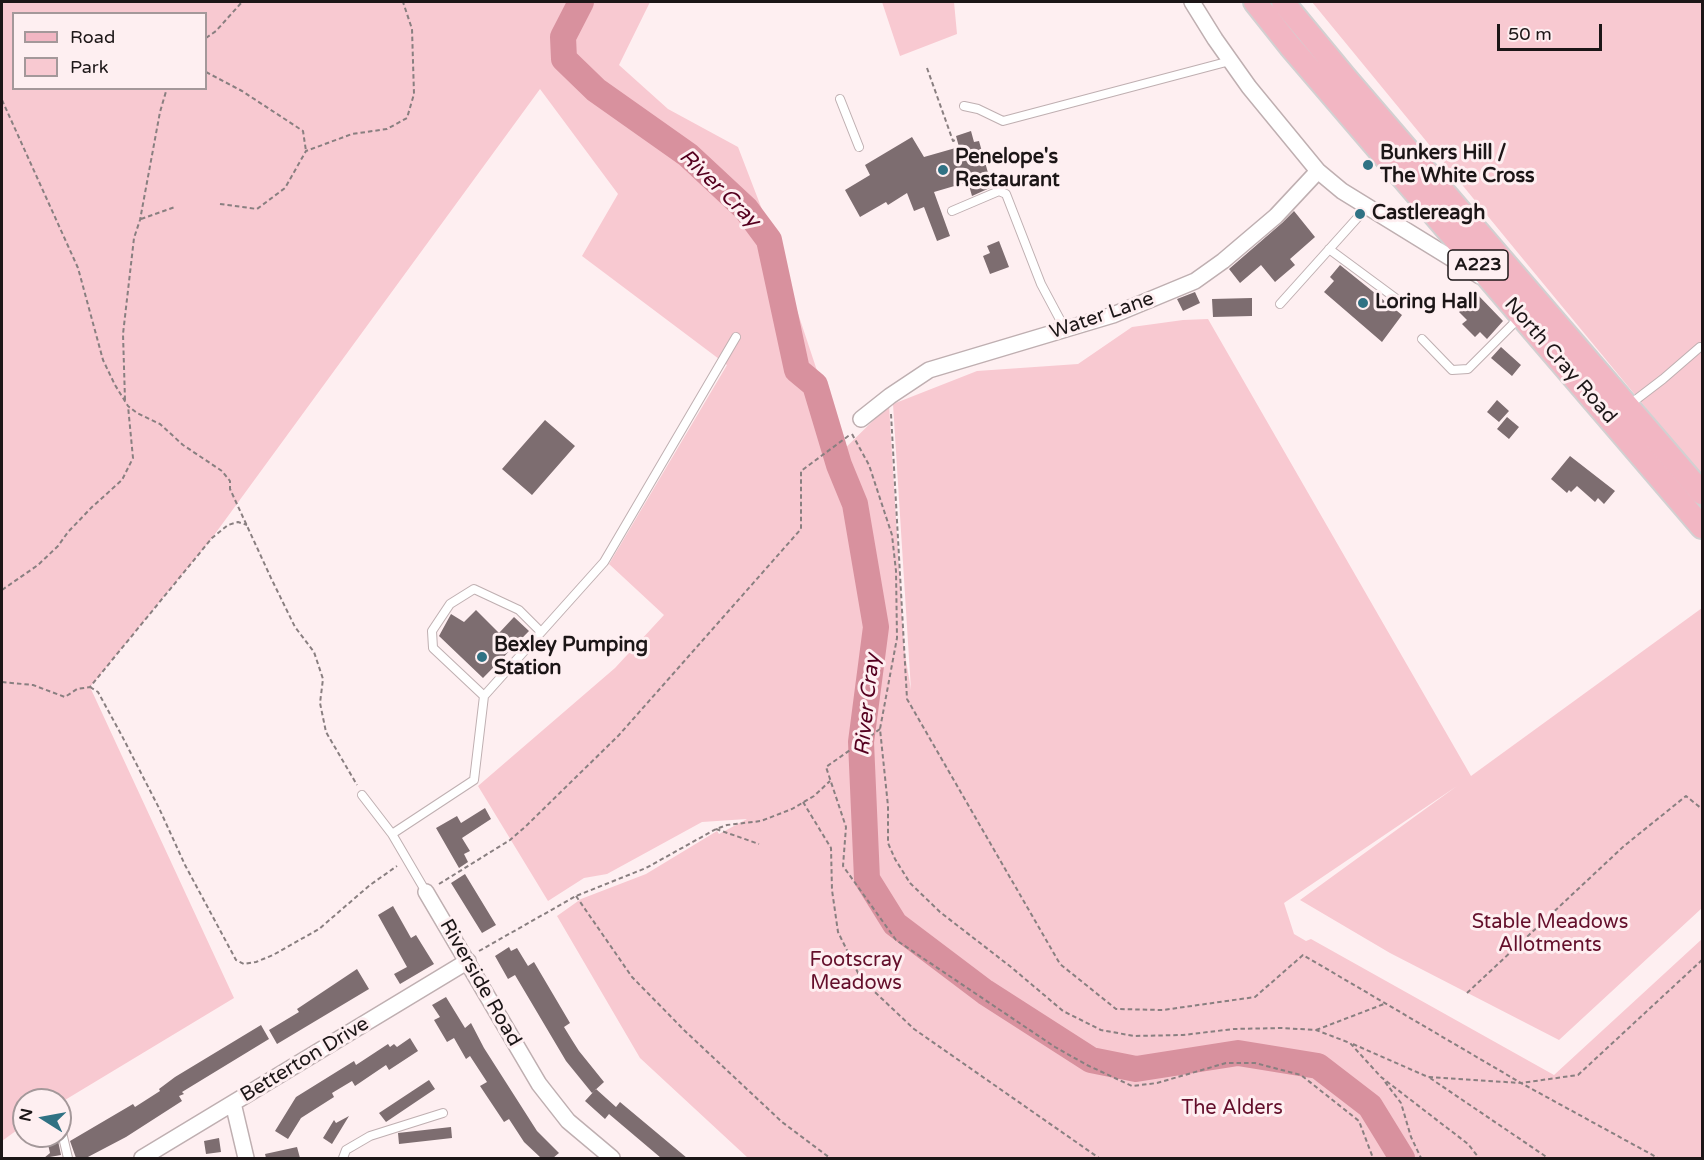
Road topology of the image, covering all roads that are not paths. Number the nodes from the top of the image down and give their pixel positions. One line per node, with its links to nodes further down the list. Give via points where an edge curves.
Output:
1 (1192, 2): 4 (street)
2 (1255, 2): 12 (main road, North Cray Road / A223)
3 (1283, 2): 20 (main road, North Cray Road / A223)
4 (1230, 61): 6 (lane, via 1003,121); 8 (street)
5 (840, 99): 7 (lane)
6 (964, 106)
7 (859, 147)
8 (1318, 171): 9 (street); 16 (street, Water Lane, via 1276,216 1195,281 1113,315)
9 (1368, 206): 11 (lane); 12 (street)
10 (952, 211): 16 (lane, via 999,191 1006,194 1041,284)
11 (1329, 249): 13 (lane); 14 (lane)
12 (1495, 285): 15 (main road, North Cray Road / A223)
13 (1398, 300)
14 (1280, 304)
15 (1521, 316): 18 (lane, via 1468,369 1452,370); 23 (main road, North Cray Road / A223)
16 (1065, 329): 21 (street, Water Lane, via 928,368)
17 (736, 337): 24 (lane, via 604,562)
18 (1422, 339)
19 (1702, 347): 20 (lane)
20 (1627, 406): 22 (main road, North Cray Road / A223)
21 (861, 419)
22 (1702, 493)
23 (1702, 526)
24 (541, 632): 25 (lane); 25 (lane, via 519,610 474,589 450,604 432,631 433,648)
25 (484, 696): 27 (lane, via 474,780)
26 (363, 795): 27 (lane, Riverside Road)
27 (393, 834): 28 (lane, Riverside Road)
28 (426, 892): 29 (street, Riverside Road)
29 (467, 959): 30 (street, Betterton Drive); 35 (street, Riverside Road, via 539,1084 568,1121)
30 (233, 1103): 32 (street, Betterton Drive); 33 (street)
31 (443, 1113): 34 (lane, via 370,1136 346,1150)
32 (142, 1158)
33 (246, 1158)
34 (343, 1158)
35 (612, 1158)

